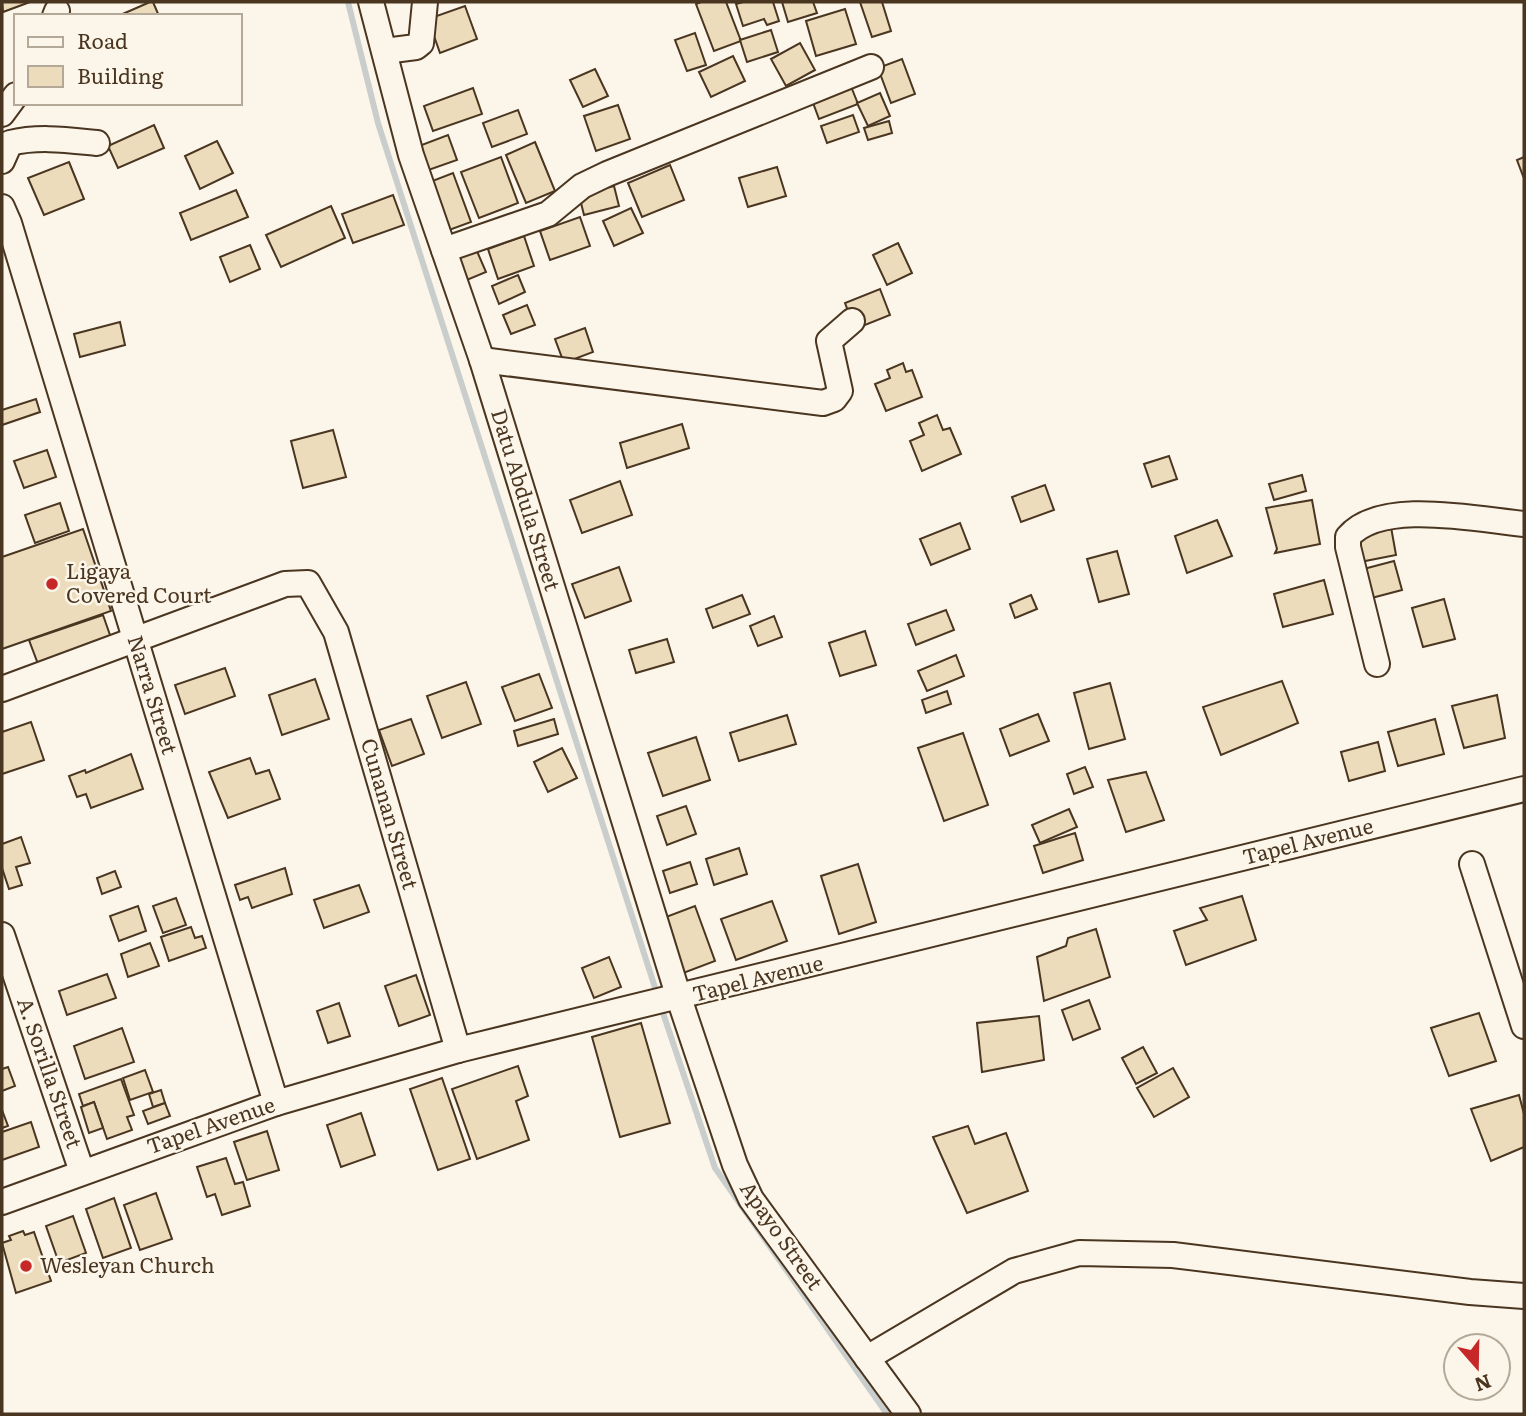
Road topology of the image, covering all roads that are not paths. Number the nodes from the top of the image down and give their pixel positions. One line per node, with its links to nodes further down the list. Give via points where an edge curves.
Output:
1 (371, 2): 3 (street, Datu Abdula Street)
2 (425, 2): 3 (street, via 422,43)
3 (385, 51): 10 (street, Datu Abdula Street, via 411,155)
4 (871, 67): 10 (street, via 607,174 582,186 548,214)
5 (14, 97): 6 (street)
6 (2, 114)
7 (97, 143): 8 (street, via 43,138)
8 (4, 145)
9 (2, 207): 14 (street, Narra Street)
10 (444, 250): 12 (street, Datu Abdula Street)
11 (852, 321): 12 (street, via 829,341 840,391 823,403)
12 (482, 360): 20 (street, Datu Abdula Street)
13 (1524, 524): 15 (street, via 1421,514 1390,516 1354,529 1348,547)
14 (136, 641): 16 (street); 22 (street, Cunanan Street, via 285,584 308,583 336,632); 23 (street, Narra Street)
15 (1377, 664)
16 (2, 689)
17 (1524, 789): 20 (street, Tapel Avenue)
18 (1472, 864): 21 (street)
19 (2, 935): 24 (street, A. Sorilla Street)
20 (679, 998): 22 (street, Tapel Avenue); 27 (street, Apayo Street, via 743,1184)
21 (1524, 1026)
22 (458, 1051): 23 (street, Tapel Avenue)
23 (275, 1103): 24 (street, Tapel Avenue)
24 (82, 1172): 25 (street, Tapel Avenue)
25 (2, 1202)
26 (1524, 1296): 27 (street, via 1173,1255 1079,1253 1014,1271)
27 (867, 1358): 28 (street, Apayo Street)
28 (908, 1414)

